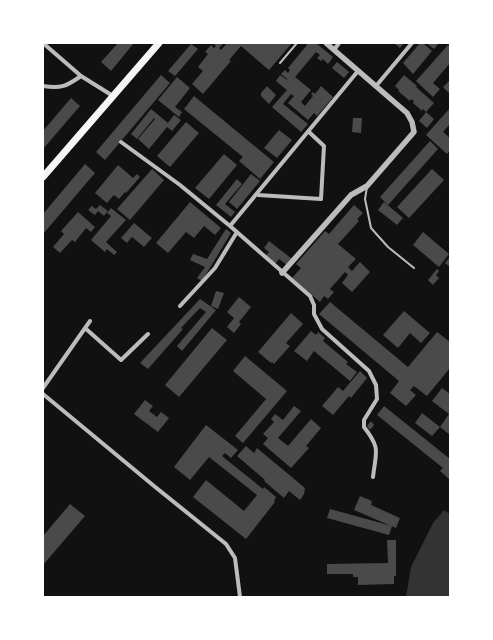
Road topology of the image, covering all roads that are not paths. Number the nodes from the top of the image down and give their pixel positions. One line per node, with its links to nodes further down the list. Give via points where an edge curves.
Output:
1 (43, 43): 10 (street)
2 (158, 43): 13 (highway)
3 (297, 43): 8 (lane)
4 (326, 43): 7 (street)
5 (340, 43): 7 (street)
6 (412, 43): 12 (street)
7 (334, 50): 9 (street)
8 (280, 63)
9 (358, 71): 12 (street); 14 (street)
10 (81, 76): 11 (street, via 68,85 57,88); 13 (street)
11 (43, 86)
12 (376, 86): 17 (street, via 407,113 414,132)
13 (113, 96): 16 (highway)
14 (309, 132): 18 (street); 18 (street, via 324,146 321,199)
15 (121, 142): 19 (street)
16 (43, 177)
17 (367, 186): 21 (lane, via 365,200 371,228 388,247); 22 (street, via 351,195)
18 (258, 195): 19 (street)
19 (230, 226): 20 (street)
20 (237, 232): 22 (street); 23 (street, via 215,268)
21 (414, 268)
22 (282, 273): 29 (street, via 310,296 314,314 322,329 369,371 376,385 377,399 364,420 364,427 377,450)
23 (180, 306)
24 (90, 321): 25 (street)
25 (85, 328): 26 (street, via 121,360); 27 (street)
26 (148, 334)
27 (43, 388)
28 (43, 394): 30 (street, via 226,544 236,558)
29 (373, 477)
30 (240, 597)

